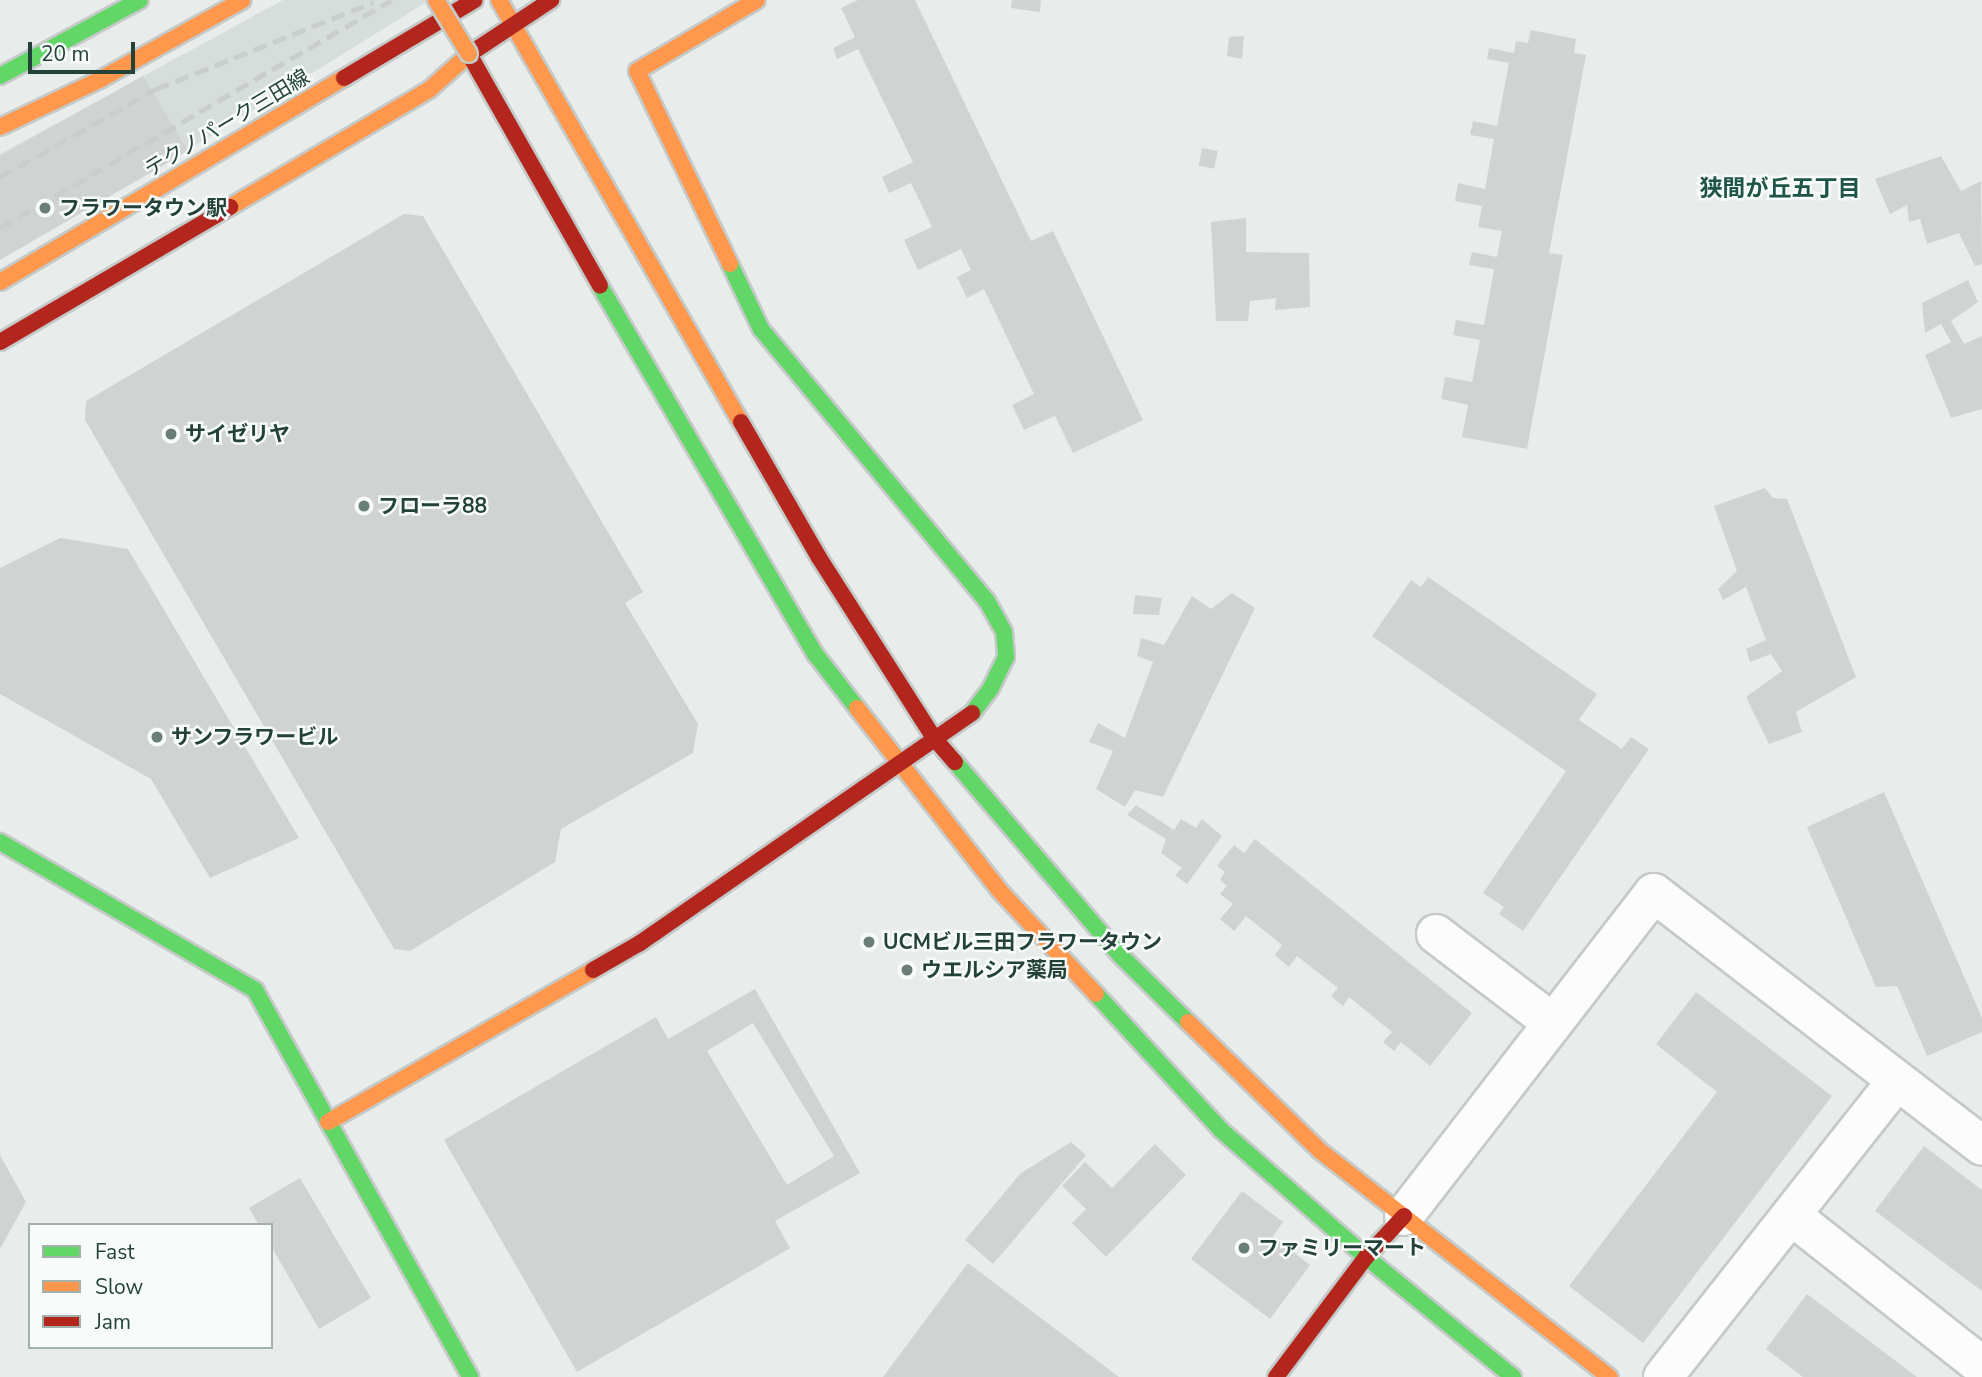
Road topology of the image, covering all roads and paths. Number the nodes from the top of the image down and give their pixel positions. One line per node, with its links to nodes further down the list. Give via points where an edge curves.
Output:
1 (140, 0): 10 (street)
2 (243, 0): 11 (street, via 101,79)
3 (436, 0): 9 (street, bridge)
4 (475, 0): 12 (street, テクノパーク三田線)
5 (499, 0): 8 (street)
6 (551, 0): 8 (street)
7 (757, 0): 14 (street, via 637,71 761,329 988,601 1004,632 1006,657 991,688 972,713)
8 (513, 23): 9 (street); 14 (street, via 818,556)
9 (469, 54): 13 (street, via 429,90); 15 (street, via 816,655)
10 (0, 76)
11 (0, 127)
12 (0, 282)
13 (0, 342)
14 (934, 738): 15 (street); 22 (street, via 1120,955 1320,1150)
15 (899, 762): 20 (street, via 640,943); 24 (street, via 999,890 1221,1130)
16 (0, 842): 20 (street, via 255,990)
17 (1436, 934): 18 (street)
18 (1553, 1023): 19 (street, via 1654,893); 22 (street)
19 (1897, 1081): 21 (street); 23 (street)
20 (328, 1122): 26 (street)
21 (1982, 1146)
22 (1404, 1216): 24 (street); 29 (street)
23 (1791, 1216): 25 (street); 30 (street)
24 (1366, 1257): 27 (street); 28 (street)
25 (1982, 1366)
26 (470, 1377)
27 (1276, 1377)
28 (1513, 1377)
29 (1610, 1377)
30 (1663, 1377)

